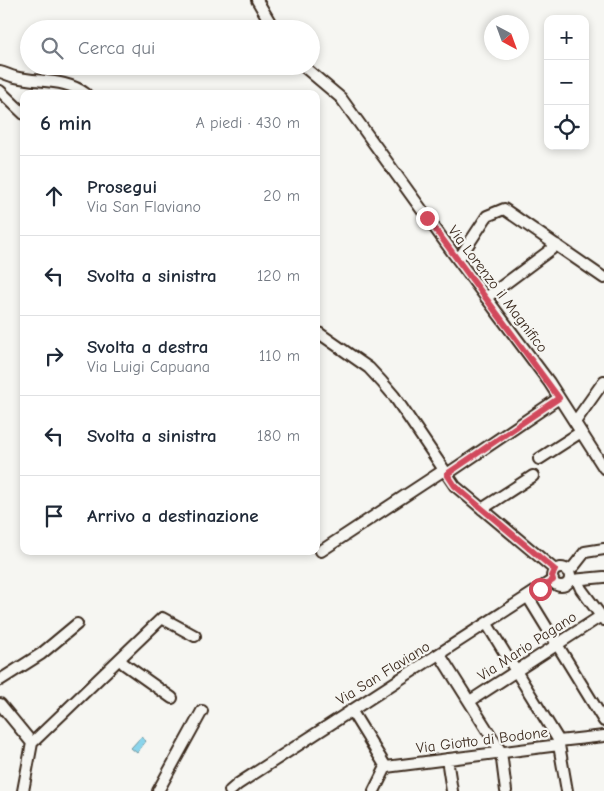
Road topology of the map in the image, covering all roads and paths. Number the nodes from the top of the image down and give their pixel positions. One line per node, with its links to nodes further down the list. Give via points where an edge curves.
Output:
1 (257, 0): 2 (street)
2 (269, 20)
3 (0, 72): 5 (street, via 74,86)
4 (314, 75): 9 (street, Via Lorenzo il Magnifico, via 341,98)
5 (80, 90)
6 (0, 91): 7 (street)
7 (20, 110)
8 (557, 245): 9 (street, via 504,209 488,216); 10 (street); 11 (street)
9 (458, 260): 11 (street, Via Lorenzo il Magnifico)
10 (604, 278)
11 (486, 298): 14 (street, Via Lorenzo il Magnifico)
12 (320, 334): 19 (street, via 369,368 382,382)
13 (604, 381): 15 (street)
14 (559, 398): 15 (street, Via Lorenzo il Magnifico); 19 (street)
15 (575, 422): 16 (street, Via Lorenzo il Magnifico)
16 (581, 432): 17 (street); 18 (street, Via Lorenzo il Magnifico)
17 (540, 459)
18 (604, 468)
19 (446, 472): 21 (street, via 455,486); 23 (street)
20 (533, 476): 21 (street)
21 (482, 509): 24 (street)
22 (604, 549): 26 (street, via 585,552 574,566)
23 (321, 551)
24 (554, 575): 26 (street, via 561,568); 26 (street, via 556,584 562,585); 27 (street, Via San Flaviano)
25 (604, 576): 26 (street)
26 (571, 577): 28 (street)
27 (528, 597): 30 (street, Via San Flaviano); 32 (street)
28 (603, 618): 32 (street, Via Mario Pagano)
29 (76, 624): 36 (street, via 40,654)
30 (486, 624): 33 (street, Via San Flaviano); 35 (street)
31 (194, 636): 34 (street, via 162,618)
32 (557, 644): 35 (street, Via Mario Pagano); 42 (street)
33 (440, 655): 38 (street); 40 (street, Via San Flaviano)
34 (120, 659): 37 (street); 44 (street)
35 (515, 671): 38 (street, Via Mario Pagano); 45 (street)
36 (0, 680)
37 (172, 698)
38 (470, 701): 46 (street)
39 (0, 704): 44 (street)
40 (351, 710): 48 (street); 51 (street, Via San Flaviano)
41 (202, 711): 50 (street)
42 (604, 721)
43 (604, 736): 45 (street, Via Giotto di Bodone)
44 (32, 743): 49 (street)
45 (559, 743): 46 (street, Via Giotto di Bodone); 55 (street)
46 (500, 752): 47 (street, Via Giotto di Bodone); 54 (street)
47 (447, 760): 48 (street, Via Giotto di Bodone); 53 (street)
48 (386, 767): 52 (street)
49 (23, 791)
50 (158, 791)
51 (230, 791)
52 (374, 791)
53 (452, 791)
54 (506, 791)
55 (567, 791)

